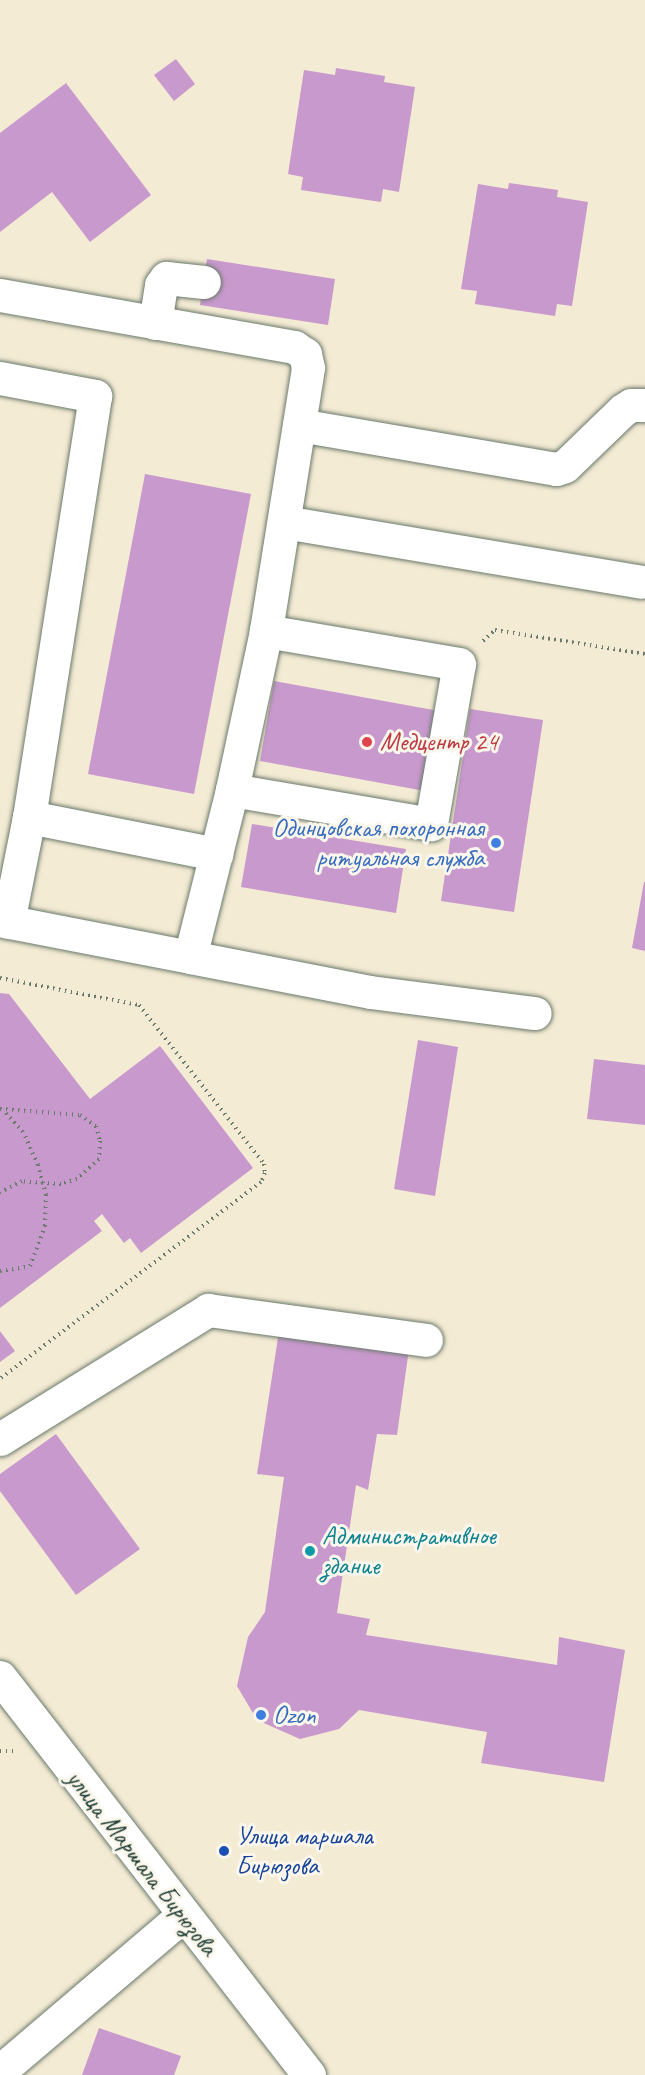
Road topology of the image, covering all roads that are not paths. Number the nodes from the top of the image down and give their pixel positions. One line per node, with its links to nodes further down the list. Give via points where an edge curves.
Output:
1 (204, 282): 3 (street, via 166,278 161,285)
2 (0, 295): 3 (street)
3 (155, 323): 6 (street, via 294,347 305,354 308,368)
4 (0, 378): 11 (street, via 95,396)
5 (645, 405): 6 (street, via 631,405 623,410 565,466 556,469)
6 (299, 424): 7 (street)
7 (284, 522): 8 (street); 9 (street)
8 (641, 582)
9 (266, 631): 10 (street); 10 (street, via 459,664 431,824)
10 (232, 790): 12 (street)
11 (29, 817): 12 (street); 13 (street)
12 (216, 854): 14 (street)
13 (4, 921): 14 (street)
14 (190, 957): 15 (street, via 370,992)
15 (535, 1013)
16 (426, 1340): 17 (street, via 208,1310)
17 (0, 1439)
18 (0, 1677): 19 (street, улица Маршала Бирюзова)
19 (182, 1916): 20 (street, улица Маршала Бирюзова); 21 (street)
20 (288, 2062): 22 (street, улица Маршала Бирюзова)
21 (0, 2071)
22 (309, 2075)

